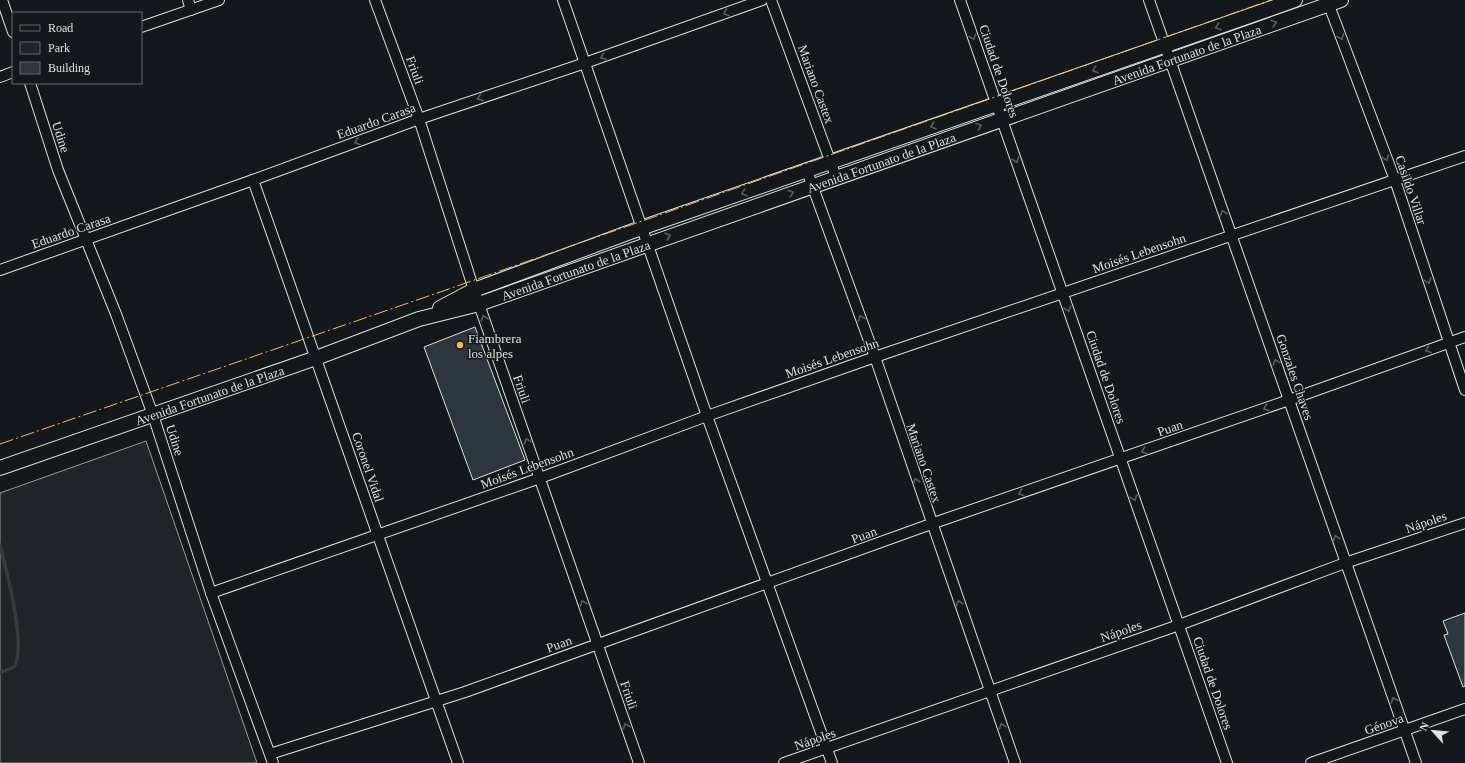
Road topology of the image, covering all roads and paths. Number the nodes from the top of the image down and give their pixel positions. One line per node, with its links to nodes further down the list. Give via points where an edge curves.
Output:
1 (2, 0): 13 (street)
2 (219, 0): 11 (street)
3 (375, 0): 22 (street, Friuli)
4 (563, 0): 16 (street)
5 (762, 0): 16 (street, Eduardo Carasa, one-way to 16)
6 (771, 0): 24 (street, Mariano Castex)
7 (960, 0): 20 (street, Ciudad de Dolores, one-way to 20)
8 (1148, 0): 14 (street, Gonzales Chaves)
9 (1295, 0): 14 (main road, Avenida Fortunato de la Plaza, one-way to 14)
10 (1332, 1): 15 (main road, Avenida Fortunato de la Plaza, one-way to 10); 28 (street, Casildo Villar, one-way to 28)
11 (189, 5): 12 (street)
12 (142, 27)
13 (12, 29)
14 (1165, 45): 15 (street, Gonzales Chaves); 20 (main road, Avenida Fortunato de la Plaza, one-way to 20)
15 (1170, 60): 21 (main road, Avenida Fortunato de la Plaza); 31 (street, Gonzales Chaves, one-way to 15)
16 (585, 63): 22 (street, Eduardo Carasa, one-way to 22); 30 (street)
17 (12, 72): 18 (street)
18 (0, 77)
19 (30, 84): 32 (street, Udine, via 58,170)
20 (996, 104): 21 (street, Ciudad de Dolores); 24 (main road, Avenida Fortunato de la Plaza, one-way to 24)
21 (1001, 118): 26 (main road, Avenida Fortunato de la Plaza, one-way to 21); 36 (street, Ciudad de Dolores, one-way to 36)
22 (419, 119): 27 (street, Eduardo Carasa, one-way to 27); 35 (street, Friuli)
23 (1465, 156): 28 (street, Moisés Lebensohn)
24 (831, 162): 25 (main road, Avenida Fortunato de la Plaza); 26 (street, Mariano Castex)
25 (808, 171): 29 (street, Mariano Castex); 30 (main road, Avenida Fortunato de la Plaza, one-way to 30)
26 (836, 177): 29 (main road, Avenida Fortunato de la Plaza)
27 (253, 180): 32 (street, Eduardo Carasa); 42 (street, Coronel Vidal)
28 (1395, 180): 31 (street, Moisés Lebensohn); 40 (street, Casildo Villar, one-way to 40)
29 (813, 185): 33 (main road, Avenida Fortunato de la Plaza, one-way to 29); 41 (street, Mariano Castex, one-way to 29)
30 (641, 228): 33 (street); 35 (main road, Avenida Fortunato de la Plaza)
31 (1231, 235): 36 (street, Moisés Lebensohn); 44 (street, Gonzales Chaves, one-way to 31)
32 (86, 239): 34 (street, Eduardo Carasa); 45 (street, Udine)
33 (647, 244): 37 (main road, Avenida Fortunato de la Plaza); 46 (street)
34 (0, 270)
35 (474, 290): 37 (street, Friuli); 38 (main road, Avenida Fortunato de la Plaza)
36 (1063, 294): 41 (street, Moisés Lebensohn); 47 (street, Ciudad de Dolores, one-way to 47)
37 (479, 304): 38 (main road, Avenida Fortunato de la Plaza); 49 (street, Friuli, one-way to 37)
38 (419, 319): 42 (main road, Avenida Fortunato de la Plaza)
39 (1465, 337): 40 (street, Puan)
40 (1449, 342): 43 (street, Casildo Villar); 44 (street, Puan, one-way to 44)
41 (875, 357): 46 (street, Moisés Lebensohn); 51 (street, Mariano Castex, one-way to 41)
42 (316, 358): 45 (main road, Avenida Fortunato de la Plaza); 52 (street, Coronel Vidal)
43 (1465, 390)
44 (1289, 400): 47 (street, Puan, one-way to 47); 53 (street, Gonzales Chaves, one-way to 44)
45 (153, 415): 48 (main road, Avenida Fortunato de la Plaza); 55 (street, Udine)
46 (707, 416): 49 (street, Moisés Lebensohn); 54 (street)
47 (1120, 459): 51 (street, Puan, one-way to 51); 56 (street, Ciudad de Dolores, one-way to 56)
48 (0, 468)
49 (540, 478): 52 (street, Moisés Lebensohn); 57 (street, Friuli, one-way to 49)
50 (1465, 523): 53 (street, Nápoles)
51 (931, 524): 54 (street, Puan); 58 (street, Mariano Castex, one-way to 51)
52 (377, 534): 55 (street, Moisés Lebensohn); 59 (street, Coronel Vidal)
53 (1345, 563): 56 (street, Nápoles); 61 (street, Gonzales Chaves, one-way to 53)
54 (768, 584): 57 (street, Puan); 62 (street)
55 (211, 593): 63 (street, Udine)
56 (1179, 625): 58 (street, Nápoles); 69 (street, Ciudad de Dolores)
57 (597, 644): 59 (street, Puan); 65 (street, Friuli, one-way to 57)
58 (989, 691): 62 (street, Nápoles); 68 (street, Mariano Castex, one-way to 58)
59 (436, 701): 63 (street, Puan); 64 (street, Coronel Vidal)
60 (1465, 709): 61 (street, Génova)
61 (1405, 730): 70 (street, Génova); 71 (street, Gonzales Chaves)
62 (827, 748): 66 (street, Nápoles); 67 (street)
63 (272, 759)
64 (458, 763)
65 (639, 763)
66 (784, 763)
67 (832, 763)
68 (1015, 763)
69 (1226, 763)
70 (1311, 763)
71 (1416, 763)

